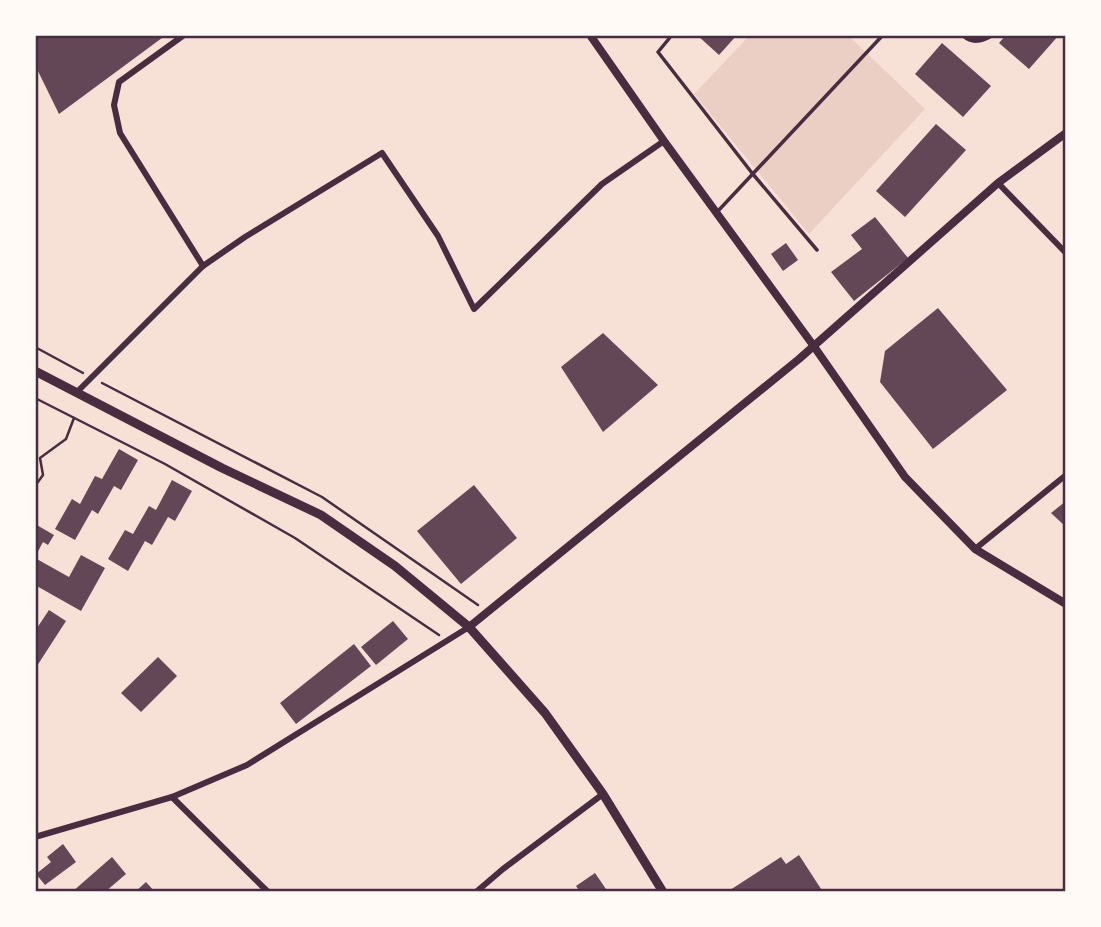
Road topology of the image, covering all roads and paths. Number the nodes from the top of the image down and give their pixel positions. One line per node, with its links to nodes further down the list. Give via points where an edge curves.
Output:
1 (184, 35): 14 (street, via 119,82 114,105 120,134)
2 (590, 35): 8 (street)
3 (672, 35): 9 (lane, via 658,52)
4 (883, 35): 9 (lane)
5 (964, 35): 6 (street, via 979,41)
6 (991, 35)
7 (1066, 133): 10 (street)
8 (664, 141): 11 (street); 14 (street, via 602,184 474,309 438,236 382,153)
9 (752, 173): 11 (lane); 12 (lane)
10 (998, 183): 13 (street); 15 (street)
11 (716, 212): 15 (street)
12 (817, 250)
13 (1066, 253)
14 (203, 266): 18 (street)
15 (813, 345): 24 (street, via 905,477); 26 (street)
16 (35, 346): 18 (path)
17 (35, 371): 19 (main road)
18 (91, 377): 19 (street); 26 (path, via 322,497)
19 (77, 392): 27 (main road, via 321,515 395,566)
20 (35, 398): 21 (path)
21 (74, 418): 23 (path, via 66,439 40,458 43,475); 28 (path, via 296,538)
22 (1066, 475): 24 (street)
23 (35, 486)
24 (975, 549): 25 (street)
25 (1066, 604)
26 (486, 611): 27 (street)
27 (469, 627): 28 (street); 29 (main road, via 545,713)
28 (446, 640): 30 (street, via 247,765)
29 (603, 794): 33 (street); 34 (main road)
30 (172, 797): 31 (street); 32 (street)
31 (35, 837)
32 (268, 892)
33 (476, 892)
34 (663, 892)

